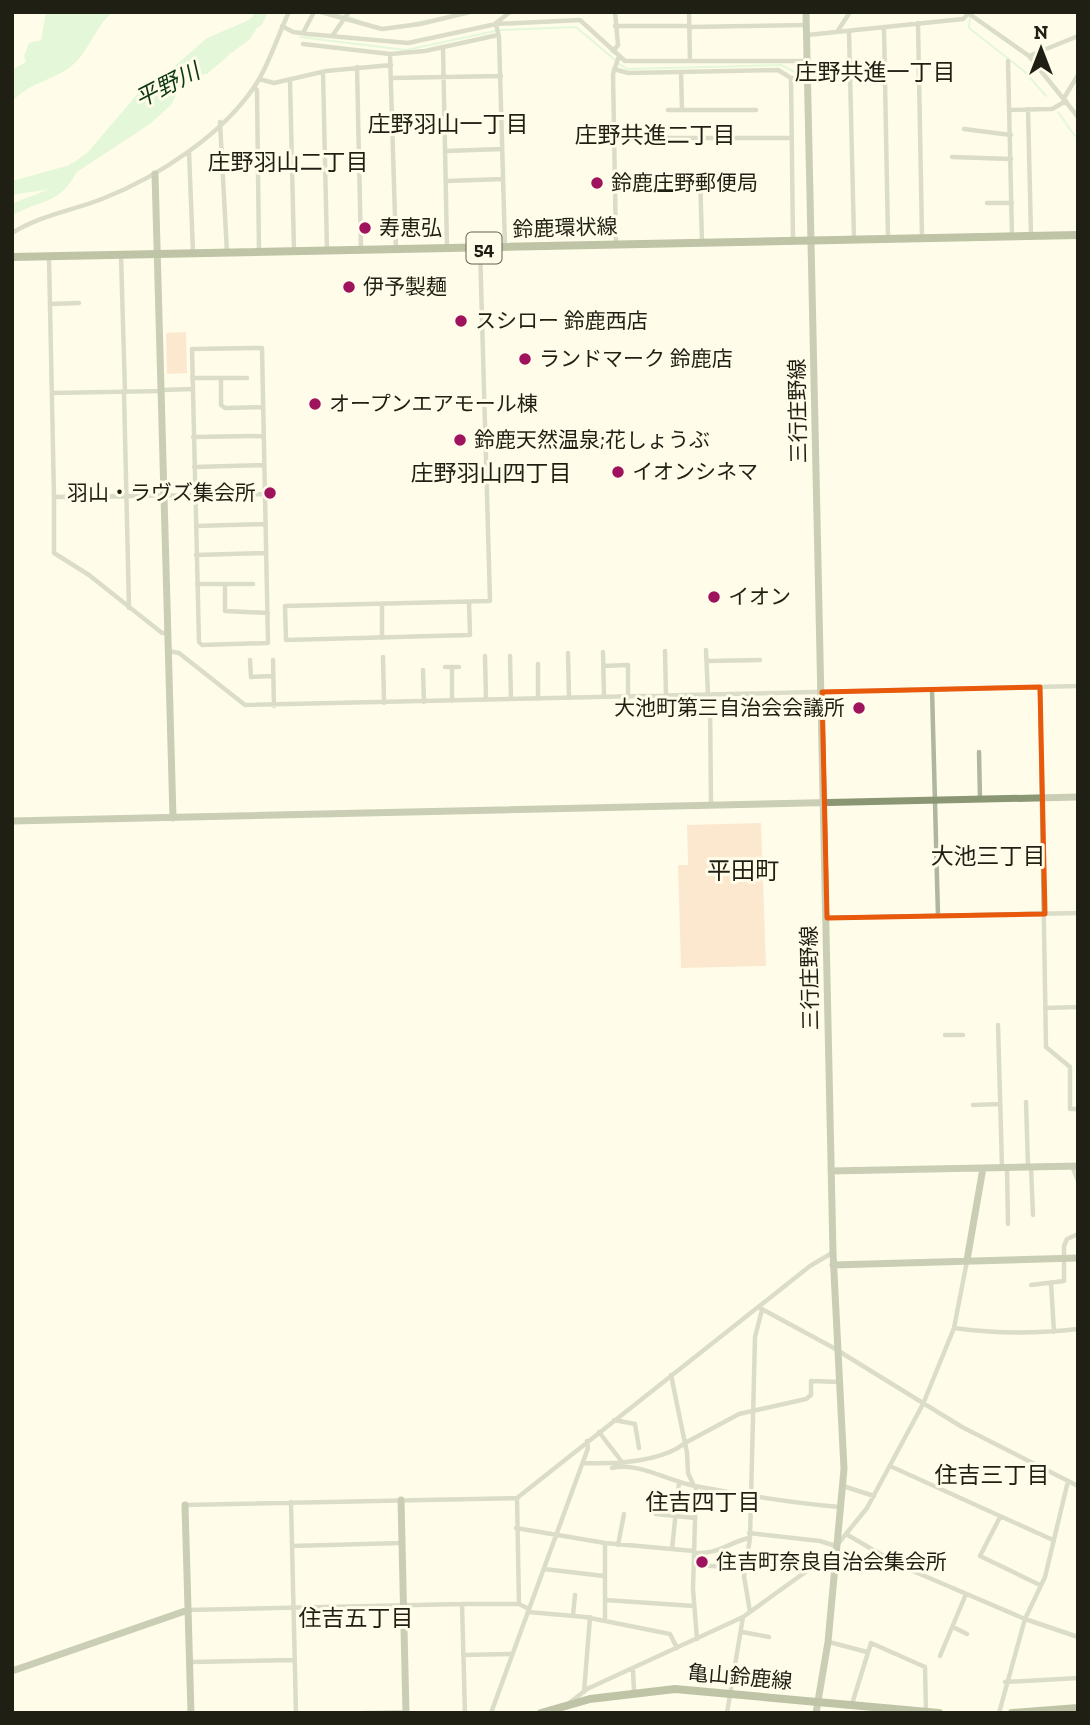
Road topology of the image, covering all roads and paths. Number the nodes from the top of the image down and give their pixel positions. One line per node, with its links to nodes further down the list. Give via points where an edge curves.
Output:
1 (289, 12): 17 (street)
2 (314, 12): 22 (street)
3 (321, 12): 12 (street)
4 (470, 12): 12 (street, via 382,29)
5 (510, 12): 11 (street)
6 (615, 12): 18 (street)
7 (689, 12): 19 (street)
8 (806, 12): 16 (street, 三行庄野線)
9 (850, 12): 23 (street)
10 (968, 13): 13 (street); 14 (street, via 963,19)
11 (502, 14): 15 (street)
12 (347, 15): 27 (street)
13 (975, 15): 32 (street)
14 (918, 23): 20 (street); 81 (street)
15 (496, 25): 24 (street); 27 (street, via 408,43); 30 (street, via 580,20)
16 (806, 25): 19 (street); 25 (street, 三行庄野線)
17 (282, 26): 22 (street); 48 (street)
18 (615, 26): 19 (street); 30 (street, via 618,45)
19 (689, 26): 34 (street)
20 (884, 28): 21 (street); 82 (street)
21 (849, 31): 23 (street); 83 (street)
22 (303, 33): 27 (street)
23 (836, 33): 25 (street)
24 (498, 35): 29 (street); 44 (street)
25 (807, 35): 35 (street, 三行庄野線)
26 (1078, 36): 32 (street)
27 (332, 37)
28 (303, 44): 31 (street)
29 (443, 47): 31 (street); 45 (street)
30 (613, 51): 33 (street)
31 (390, 54): 37 (street)
32 (1029, 56): 52 (street)
33 (619, 57): 34 (street, via 625,61); 40 (street)
34 (690, 61): 38 (street)
35 (807, 61): 38 (street); 49 (street, 三行庄野線)
36 (1008, 61): 57 (street)
37 (391, 65): 39 (street); 46 (street)
38 (705, 66): 42 (street); 47 (street, via 778,70)
39 (357, 67): 41 (street); 93 (street)
40 (614, 69): 42 (street); 62 (street)
41 (323, 72): 50 (street); 92 (street)
42 (681, 72): 55 (street)
43 (1078, 75): 52 (street)
44 (500, 76): 45 (street); 64 (street)
45 (444, 77): 46 (street); 65 (street)
46 (391, 78): 91 (street)
47 (791, 78): 49 (street); 63 (street)
48 (259, 79): 50 (street, via 266,83); 51 (street)
49 (808, 79): 84 (street, 三行庄野線)
50 (290, 81): 94 (street)
51 (254, 87): 59 (street); 96 (street)
52 (1065, 99): 53 (street, via 1052,109); 58 (street)
53 (1027, 109): 57 (street); 79 (street)
54 (668, 110): 55 (street)
55 (682, 110): 56 (street)
56 (757, 110)
57 (1010, 110): 61 (street)
58 (1078, 117)
59 (220, 122): 66 (street); 95 (street)
60 (964, 129): 61 (street)
61 (1011, 135): 68 (street)
62 (614, 138): 63 (street); 74 (street)
63 (792, 138): 85 (street)
64 (502, 149): 65 (street); 71 (street)
65 (445, 151): 72 (street)
66 (189, 152): 69 (street); 97 (street)
67 (952, 157): 68 (street)
68 (1011, 159): 76 (street)
69 (155, 174): 77 (street, via 100,200 38,218); 98 (street)
70 (700, 175): 86 (street)
71 (503, 179): 72 (street); 88 (street)
72 (446, 181): 90 (street)
73 (680, 186): 74 (street)
74 (615, 187): 87 (street)
75 (987, 203): 76 (street)
76 (1012, 203): 80 (street)
77 (12, 233)
78 (1078, 234): 79 (main road, 鈴鹿環状線 / 54)
79 (1031, 235): 80 (main road, 鈴鹿環状線 / 54)
80 (1012, 236): 81 (main road, 鈴鹿環状線 / 54)
81 (922, 237): 82 (main road, 鈴鹿環状線 / 54)
82 (888, 238): 83 (main road, 鈴鹿環状線 / 54)
83 (854, 239): 84 (main road, 鈴鹿環状線 / 54)
84 (811, 240): 85 (main road, 鈴鹿環状線 / 54); 154 (street, 三行庄野線)
85 (793, 241): 86 (main road, 鈴鹿環状線 / 54)
86 (702, 242): 87 (main road, 鈴鹿環状線 / 54)
87 (616, 244): 88 (main road, 鈴鹿環状線 / 54)
88 (505, 247): 89 (main road, 鈴鹿環状線 / 54)
89 (480, 248): 90 (main road, 鈴鹿環状線 / 54); 128 (street, via 489,601)
90 (447, 249): 91 (main road, 鈴鹿環状線 / 54)
91 (396, 250): 93 (main road, 鈴鹿環状線 / 54)
92 (327, 251): 93 (main road, 鈴鹿環状線 / 54); 94 (main road, 鈴鹿環状線 / 54)
93 (361, 251)
94 (294, 252): 96 (main road, 鈴鹿環状線 / 54)
95 (227, 253): 96 (main road, 鈴鹿環状線 / 54); 97 (main road, 鈴鹿環状線 / 54)
96 (259, 253)
97 (193, 254): 98 (main road, 鈴鹿環状線 / 54)
98 (157, 255): 99 (main road, 鈴鹿環状線 / 54); 108 (street)
99 (121, 256): 101 (main road, 鈴鹿環状線 / 54); 109 (street)
100 (12, 257): 101 (main road, 鈴鹿環状線 / 54)
101 (49, 257): 103 (street)
102 (79, 303): 103 (street)
103 (50, 304): 110 (street)
104 (192, 378): 105 (street); 107 (street); 111 (street, via 192,349 262,348)
105 (221, 378): 106 (street); 111 (street, via 221,405 225,408)
106 (247, 378)
107 (192, 389): 108 (street); 113 (street)
108 (162, 390): 109 (street); 119 (street)
109 (124, 392): 110 (street); 118 (street)
110 (52, 393): 120 (street)
111 (263, 407): 112 (street)
112 (263, 436): 113 (street); 114 (street)
113 (194, 437): 115 (street)
114 (264, 465): 115 (street); 116 (street)
115 (194, 467): 117 (street)
116 (265, 494): 117 (street); 121 (street)
117 (195, 495): 119 (street); 122 (street)
118 (126, 496): 119 (street); 120 (street); 130 (street)
119 (166, 496): 132 (street)
120 (54, 497): 130 (street, via 54,553)
121 (266, 524): 122 (street); 123 (street)
122 (196, 526): 124 (street)
123 (266, 553): 124 (street); 131 (street)
124 (196, 555): 125 (street)
125 (197, 584): 126 (street); 131 (street, via 202,645 268,643)
126 (225, 584): 127 (street); 131 (street, via 225,611)
127 (253, 584)
128 (469, 602): 129 (street); 133 (street, via 470,635)
129 (382, 604): 133 (street); 133 (street, via 285,606 286,640)
130 (129, 608): 132 (street)
131 (268, 613)
132 (168, 633): 135 (street)
133 (382, 638)
134 (706, 650): 145 (street)
135 (168, 651): 166 (street, via 179,653 245,705); 174 (street)
136 (664, 651): 155 (street)
137 (603, 652): 147 (street)
138 (568, 653): 158 (street)
139 (485, 656): 162 (street)
140 (510, 656): 160 (street)
141 (383, 657): 165 (street)
142 (250, 660): 150 (street, via 251,677)
143 (273, 660): 150 (street)
144 (760, 660): 145 (street)
145 (707, 661): 156 (street)
146 (538, 664): 161 (street)
147 (603, 666): 157 (street); 159 (street, via 628,665)
148 (459, 667): 163 (street, via 449,667)
149 (423, 670): 164 (street)
150 (273, 676): 166 (street)
151 (1078, 686): 152 (street)
152 (1040, 687): 153 (street); 168 (street)
153 (932, 689): 154 (street); 170 (street)
154 (822, 692): 156 (street); 172 (street, 三行庄野線)
155 (666, 696): 156 (street); 159 (street)
156 (709, 696): 173 (street)
157 (604, 697): 158 (street); 159 (street)
158 (569, 698): 161 (street)
159 (628, 698)
160 (510, 699): 161 (street); 162 (street)
161 (538, 699)
162 (486, 700): 163 (street)
163 (453, 701): 164 (street)
164 (424, 702): 165 (street)
165 (384, 703): 166 (street)
166 (274, 706)
167 (979, 752): 171 (street)
168 (1042, 797): 169 (street); 171 (street); 177 (street)
169 (1078, 797)
170 (936, 799): 171 (street); 172 (street); 178 (street)
171 (980, 799)
172 (824, 802): 173 (street); 179 (street, 三行庄野線)
173 (711, 806): 174 (street)
174 (173, 818): 175 (street)
175 (12, 821)
176 (1078, 913): 177 (street)
177 (1045, 914): 178 (street); 181 (street)
178 (938, 916): 179 (street)
179 (827, 918): 193 (street, 三行庄野線)
180 (1078, 1007): 181 (street)
181 (1045, 1008): 188 (street, via 1046,1047 1070,1067 1070,1109)
182 (999, 1025): 186 (street)
183 (945, 1035): 184 (street)
184 (963, 1035)
185 (1026, 1102): 191 (street)
186 (1000, 1104): 187 (street); 190 (street)
187 (973, 1105)
188 (1078, 1109)
189 (1075, 1166): 191 (street); 194 (street)
190 (1004, 1167): 191 (street); 192 (street); 196 (street)
191 (1030, 1167): 195 (street)
192 (983, 1168): 193 (street); 201 (street)
193 (831, 1171): 198 (street, 三行庄野線)
194 (1078, 1181)
195 (1033, 1215)
196 (1008, 1224)
197 (1078, 1234): 199 (street, via 1065,1242)
198 (833, 1253): 202 (street, 三行庄野線); 205 (street, via 824,1255)
199 (1063, 1258): 200 (street); 201 (street); 203 (street, via 1064,1281)
200 (1078, 1258)
201 (967, 1260): 202 (street); 206 (street)
202 (833, 1265): 209 (street, 三行庄野線)
203 (1051, 1283): 204 (street); 208 (street)
204 (1031, 1285)
205 (760, 1308): 209 (street); 210 (street); 213 (street, via 755,1337)
206 (954, 1328): 208 (street, via 997,1334); 212 (street)
207 (1078, 1329): 208 (street)
208 (1054, 1332)
209 (839, 1352): 211 (street, 三行庄野線); 212 (street)
210 (671, 1375): 214 (street); 217 (street)
211 (841, 1382): 213 (street, via 811,1381 811,1395 806,1399); 226 (street, 三行庄野線)
212 (923, 1404): 221 (street); 223 (street)
213 (755, 1410): 217 (street, via 719,1422); 228 (street)
214 (614, 1420): 215 (street); 218 (street, via 635,1424)
215 (599, 1432): 216 (street); 220 (street)
216 (587, 1441): 219 (street); 230 (street)
217 (685, 1443): 220 (street, via 677,1450); 225 (street, via 688,1473)
218 (639, 1448)
219 (583, 1463): 220 (street); 242 (street)
220 (622, 1464): 222 (street); 224 (street)
221 (890, 1466): 229 (street); 238 (street)
222 (612, 1468)
223 (1068, 1481): 227 (street); 244 (street)
224 (679, 1482): 225 (street); 237 (street)
225 (695, 1486): 228 (street); 239 (street)
226 (843, 1486): 229 (street); 234 (street, 三行庄野線)
227 (1078, 1486)
228 (751, 1494): 234 (street); 243 (street)
229 (874, 1496): 241 (street)
230 (517, 1498): 231 (street); 240 (street)
231 (401, 1500): 232 (street); 245 (street)
232 (292, 1502): 233 (street); 249 (street)
233 (186, 1505): 265 (street)
234 (841, 1507): 248 (street, 三行庄野線)
235 (624, 1514): 247 (street)
236 (656, 1514): 237 (street)
237 (674, 1516): 239 (street); 250 (street)
238 (1000, 1517): 244 (street); 256 (street, via 980,1556)
239 (695, 1518): 251 (street)
240 (516, 1528): 242 (street); 261 (street)
241 (846, 1534): 248 (street); 257 (street, via 899,1565)
242 (556, 1535): 246 (street); 254 (street)
243 (749, 1535): 248 (street); 251 (street, via 716,1553); 253 (street)
244 (1053, 1541): 256 (street)
245 (402, 1543): 249 (street); 262 (street)
246 (606, 1543): 247 (street); 255 (street)
247 (618, 1545): 250 (street)
248 (837, 1545): 267 (street); 279 (street, 三行庄野線)
249 (292, 1546): 264 (street)
250 (672, 1549): 251 (street)
251 (694, 1552): 252 (street)
252 (695, 1565): 253 (street); 263 (street)
253 (746, 1568): 267 (street)
254 (544, 1569): 255 (street); 266 (street)
255 (604, 1576): 259 (street)
256 (1040, 1585): 271 (street)
257 (966, 1594): 271 (street); 273 (street)
258 (575, 1595): 268 (street)
259 (605, 1600): 263 (street); 272 (street)
260 (462, 1604): 261 (street); 262 (street); 282 (street)
261 (519, 1604): 266 (street)
262 (404, 1606): 264 (street); 298 (street)
263 (694, 1606): 278 (street)
264 (294, 1608): 265 (street); 285 (street)
265 (188, 1610): 286 (street); 288 (street)
266 (528, 1611): 268 (street); 283 (street)
267 (750, 1612): 269 (street)
268 (573, 1615): 270 (street)
269 (743, 1616): 274 (street); 278 (street)
270 (590, 1618): 272 (street); 291 (street)
271 (1025, 1619): 277 (street); 290 (street)
272 (605, 1620): 280 (street, via 670,1634)
273 (953, 1627): 275 (street); 284 (street)
274 (741, 1632): 276 (street); 293 (street)
275 (967, 1634)
276 (769, 1637)
277 (1078, 1637)
278 (697, 1639): 280 (street)
279 (828, 1642): 281 (street); 294 (street, 三行庄野線)
280 (677, 1648): 287 (street)
281 (867, 1652): 296 (street); 299 (street, via 871,1643 925,1667)
282 (463, 1654): 283 (street); 303 (street)
283 (512, 1654): 304 (street)
284 (940, 1656)
285 (295, 1660): 286 (street); 301 (street)
286 (190, 1662): 300 (street)
287 (633, 1670): 291 (street); 292 (street)
288 (12, 1671)
289 (1078, 1678): 290 (street)
290 (1005, 1682): 309 (street)
291 (584, 1692): 295 (street)
292 (634, 1692): 293 (main road, 亀山鈴鹿線, via 675,1689); 295 (main road, 亀山鈴鹿線)
293 (730, 1694): 294 (main road, 亀山鈴鹿線); 306 (street)
294 (818, 1702): 296 (main road, 亀山鈴鹿線); 307 (street, 三行庄野線)
295 (566, 1705): 305 (main road, 亀山鈴鹿線)
296 (852, 1705): 299 (main road, 亀山鈴鹿線)
297 (1078, 1709): 310 (main road)
298 (406, 1712): 302 (street)
299 (926, 1712): 308 (main road, 亀山鈴鹿線)
300 (191, 1713)
301 (296, 1713)
302 (362, 1713)
303 (465, 1713)
304 (491, 1713)
305 (541, 1713)
306 (727, 1713)
307 (816, 1713)
308 (939, 1713)
309 (999, 1713)
310 (1012, 1713)

